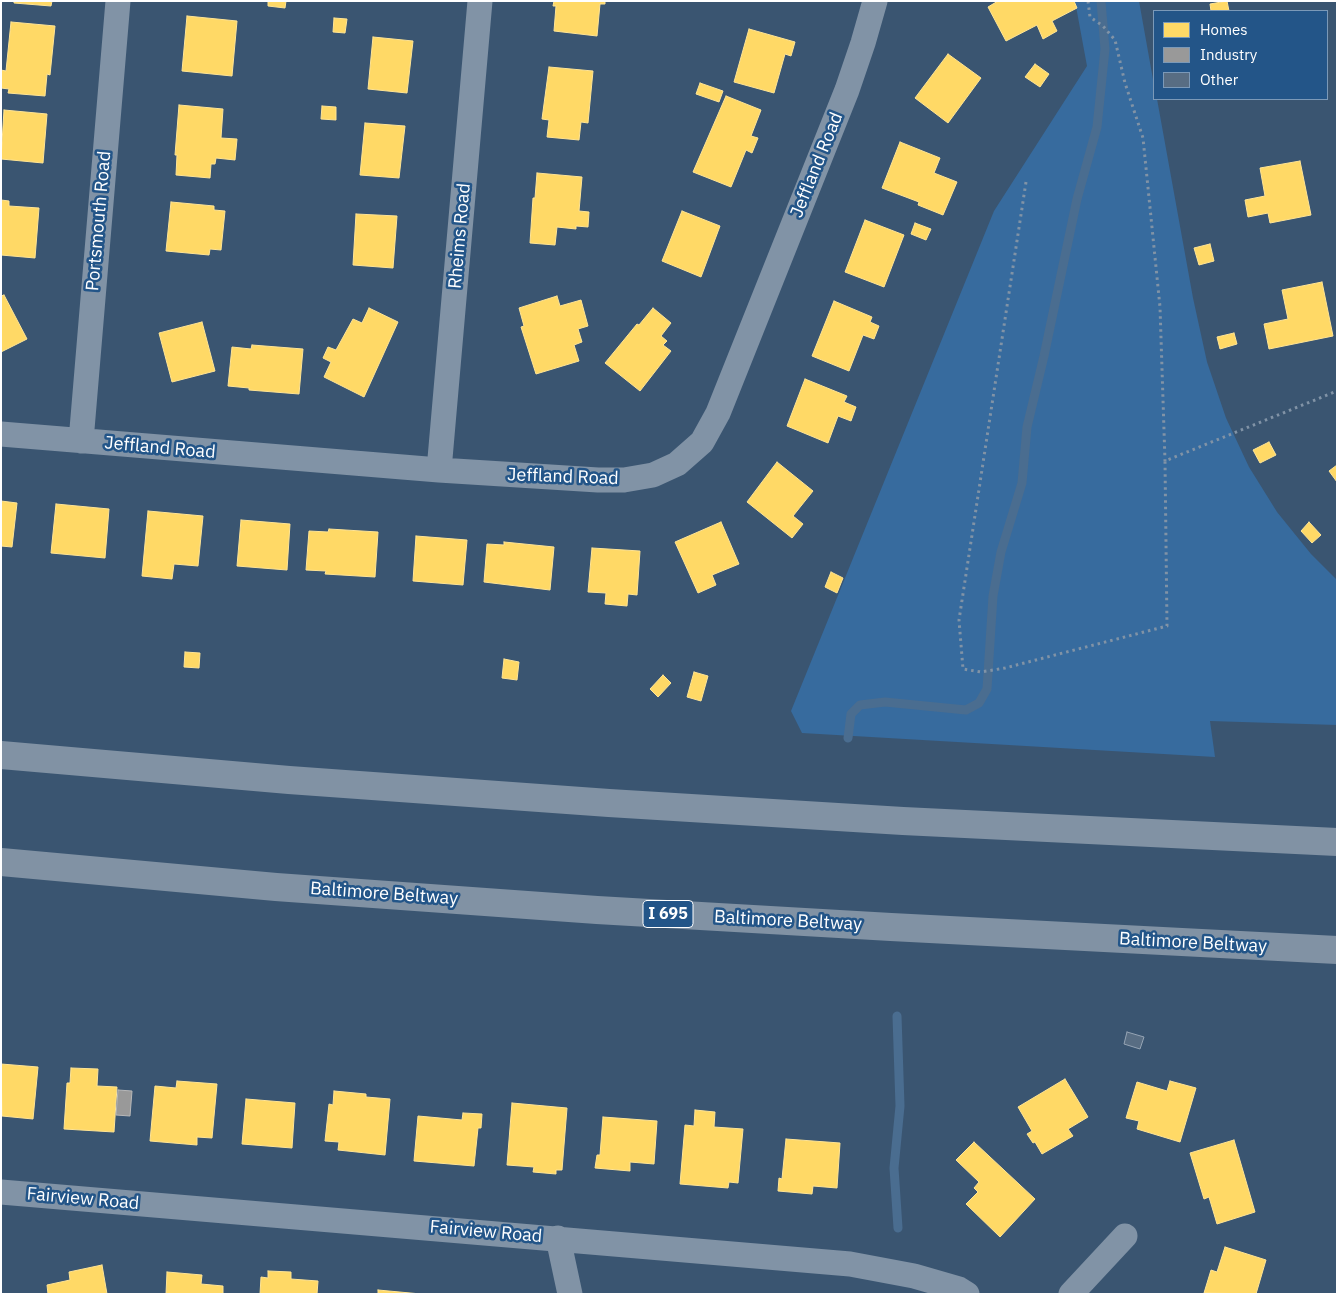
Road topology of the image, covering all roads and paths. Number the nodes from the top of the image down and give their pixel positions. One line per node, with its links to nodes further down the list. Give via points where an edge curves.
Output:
1 (118, 1): 8 (street, Portsmouth Road)
2 (480, 1): 10 (street, Rheims Road)
3 (875, 1): 10 (street, Jeffland Road, via 847,90 718,413 702,442 677,464 652,475 624,480)
4 (1088, 1): 9 (path, via 1090,16 1114,40 1143,138 1160,307)
5 (1026, 182): 9 (path, via 959,620 962,669 981,672 1005,668 1167,626)
6 (1337, 391): 9 (path)
7 (1, 434): 8 (street, Jeffland Road)
8 (81, 442): 10 (street, Jeffland Road)
9 (1165, 461)
10 (439, 470)
11 (1, 755): 12 (highway, via 599,802 903,821)
12 (1337, 842)
13 (1, 862): 14 (highway, Baltimore Beltway / I 695, via 597,910)
14 (1337, 950)
15 (1, 1192): 17 (street, Fairview Road)
16 (1125, 1236): 20 (street)
17 (558, 1238): 18 (street); 19 (street, Fairview Road, via 850,1264 914,1276)
18 (570, 1294)
19 (968, 1294)
20 (1071, 1294)

